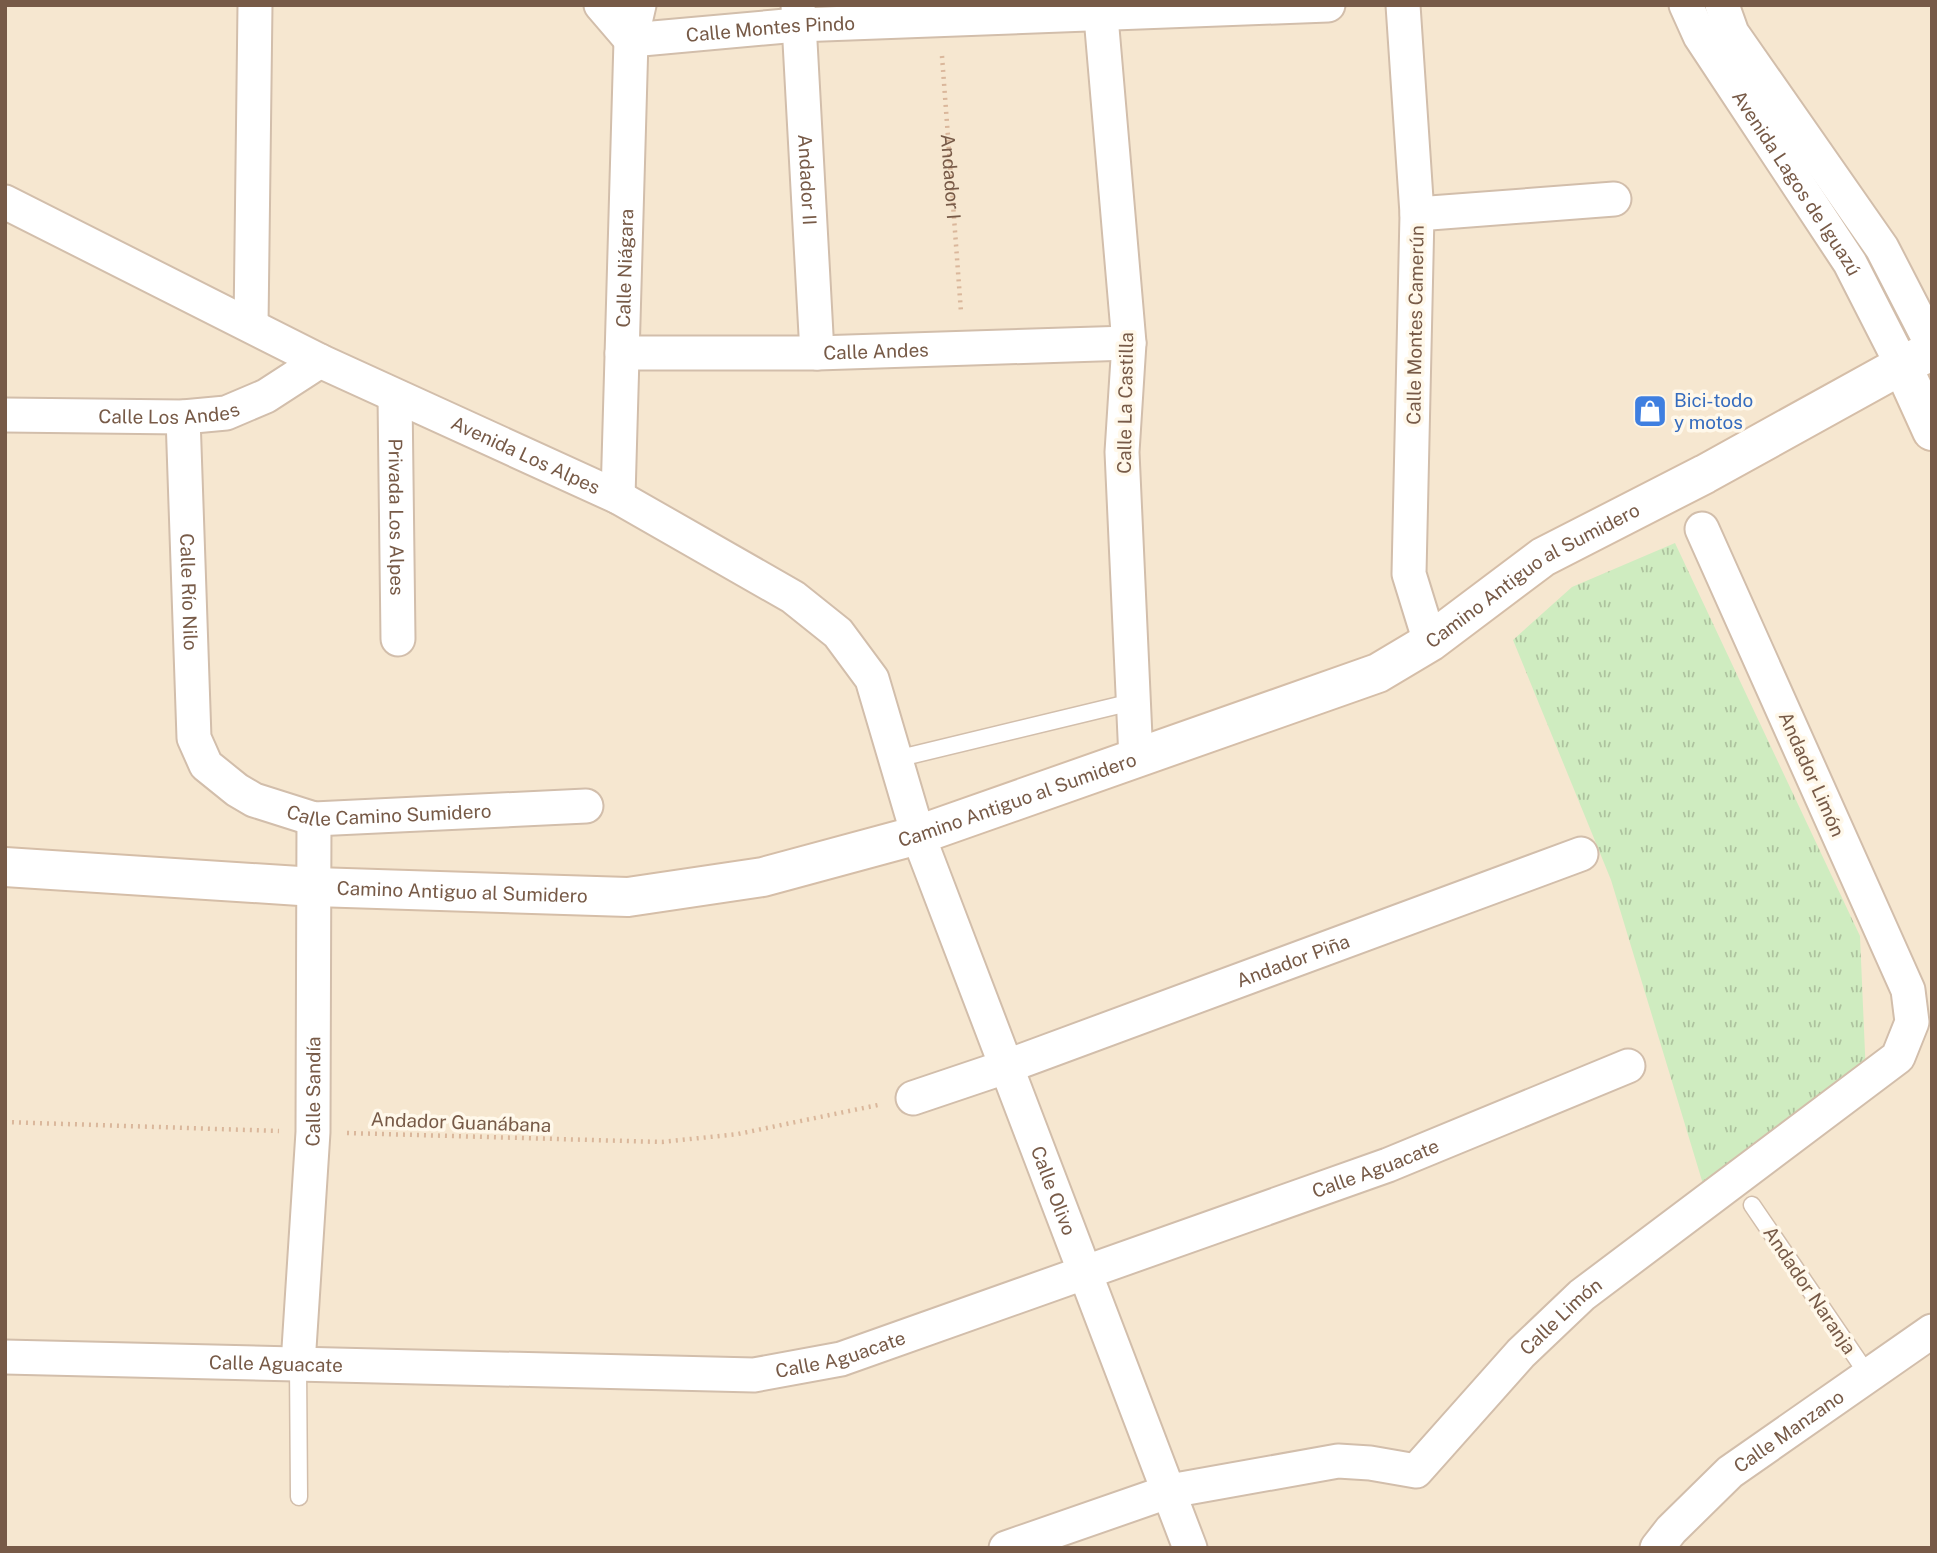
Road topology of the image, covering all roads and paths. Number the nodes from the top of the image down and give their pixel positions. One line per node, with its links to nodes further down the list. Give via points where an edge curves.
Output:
1 (255, 5): 15 (street)
2 (601, 5): 11 (street)
3 (639, 5): 11 (street, Calle Niágara)
4 (1328, 5): 8 (street, Calle Montes Pindo)
5 (1403, 5): 14 (street, Calle Montes Camerún)
6 (1686, 5): 20 (street, Avenida Lagos de Iguazú, via 1700,36 1850,263)
7 (1722, 5): 20 (street, Avenida Lagos de Iguazú, via 1731,33 1882,248)
8 (1100, 10): 9 (street, Calle Montes Pindo); 16 (street, Calle La Castilla)
9 (939, 13): 10 (street, Calle Montes Pindo); 17 (path, Andador I)
10 (798, 15): 11 (street, Calle Montes Pindo); 19 (street, Andador II)
11 (631, 40): 18 (street, Calle Niágara)
12 (1614, 199): 14 (street)
13 (5, 202): 15 (street, Avenida Los Alpes)
14 (1417, 214): 29 (street, Calle Montes Camerún, via 1409,574)
15 (251, 325): 21 (street, Avenida Los Alpes)
16 (1129, 343): 17 (street, Calle Andes); 30 (street, Calle La Castilla, via 1122,452)
17 (964, 348): 19 (street, Calle Andes)
18 (622, 353): 19 (street, Calle Andes); 26 (street, Calle Niágara)
19 (817, 353)
20 (1922, 354): 25 (main road); 29 (main road, Camino Antiguo al Sumidero, via 1543,557)
21 (320, 361): 22 (street, Avenida Los Alpes); 24 (street, Calle Los Andes, via 266,396 226,413)
22 (395, 396): 26 (street, Avenida Los Alpes); 28 (street, Privada Los Alpes)
23 (5, 415): 24 (street, Calle Los Andes)
24 (183, 417): 33 (street, Calle Río Nilo, via 194,738)
25 (1932, 431)
26 (618, 497): 31 (street, Avenida Los Alpes, via 793,597 838,633 872,679)
27 (1702, 529): 40 (street, Andador Limón, via 1908,990)
28 (398, 639)
29 (1430, 642): 32 (main road, Camino Antiguo al Sumidero, via 1378,673)
30 (1132, 702): 31 (lane); 32 (street, Calle La Castilla)
31 (897, 759): 36 (street, Avenida Los Alpes)
32 (1136, 759): 36 (main road, Camino Antiguo al Sumidero)
33 (206, 765): 35 (street, Calle Camino Sumidero, via 254,800)
34 (586, 806): 35 (street, Calle Camino Sumidero)
35 (314, 819): 39 (street, Calle Sandía)
36 (918, 835): 39 (main road, Camino Antiguo al Sumidero, via 763,877 628,897); 42 (street, Calle Olivo)
37 (1581, 854): 42 (street, Andador Piña)
38 (5, 867): 39 (main road, Camino Antiguo al Sumidero)
39 (315, 887): 45 (street, Calle Sandía)
40 (1912, 1022): 52 (street, Calle Limón, via 1898,1056 1582,1295 1521,1353 1416,1471 1338,1461)
41 (1628, 1066): 47 (street, Calle Aguacate, via 1388,1165)
42 (1005, 1067): 43 (street, Andador Piña); 47 (street, Calle Olivo)
43 (913, 1098): 45 (path, Andador Guanábana, via 737,1134 662,1142)
44 (5, 1122): 45 (path, Andador Guanábana)
45 (313, 1132): 50 (street, Calle Sandía)
46 (1752, 1205): 51 (lane, Andador Naranja)
47 (1085, 1273): 50 (street, Calle Aguacate, via 841,1359 754,1375); 52 (street, Calle Olivo)
48 (1932, 1331): 51 (street, Calle Manzano)
49 (5, 1357): 50 (street, Calle Aguacate)
50 (298, 1364): 53 (lane)
51 (1868, 1375): 56 (street, Calle Manzano, via 1730,1472)
52 (1170, 1491): 54 (street); 55 (street, Calle Olivo)
53 (299, 1497)
54 (1006, 1548)
55 (1190, 1548)
56 (1657, 1548)

